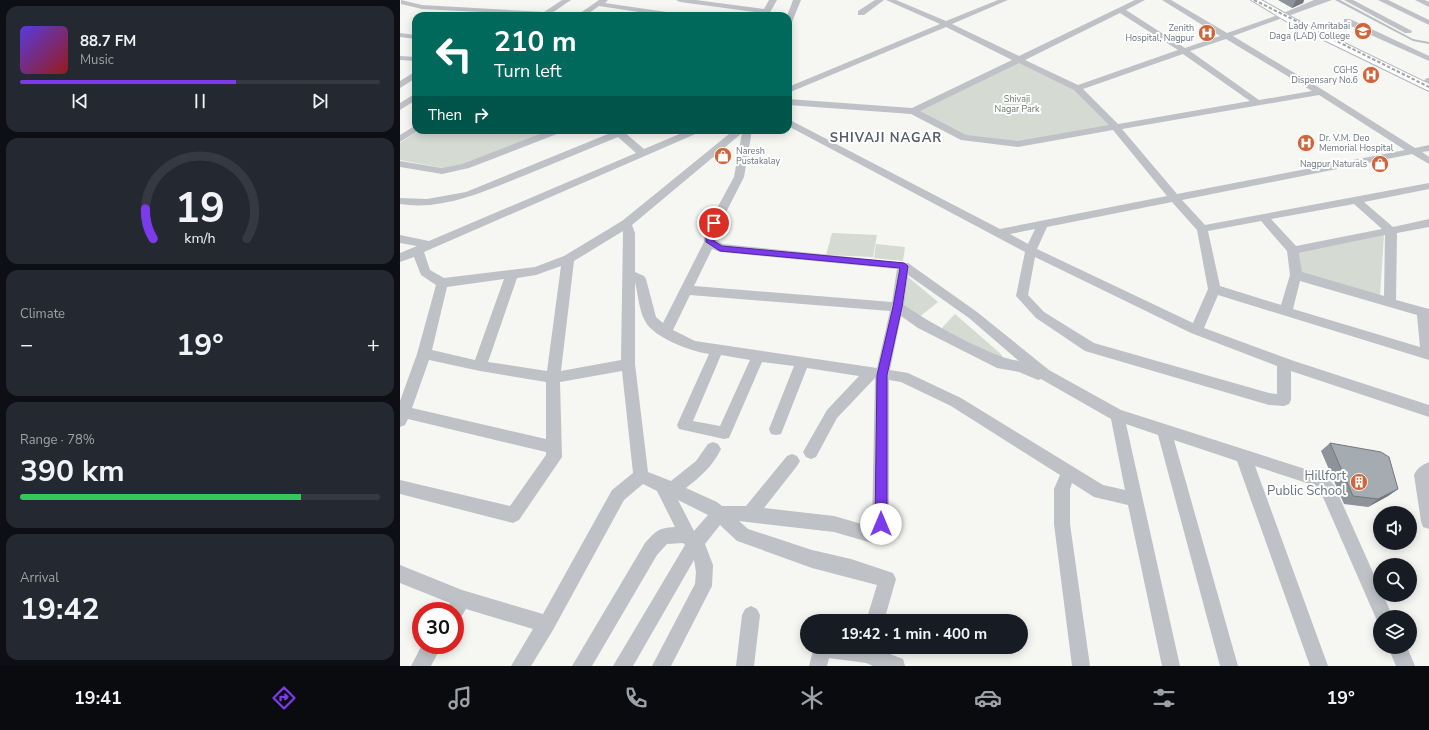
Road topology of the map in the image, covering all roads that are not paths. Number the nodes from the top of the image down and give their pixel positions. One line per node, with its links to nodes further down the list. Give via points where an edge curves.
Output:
1 (439, 0): 21 (street)
2 (567, 0): 24 (street)
3 (680, 0): 17 (street)
4 (773, 0): 29 (street)
5 (797, 0): 30 (street)
6 (880, 0): 31 (street)
7 (890, 0): 38 (street)
8 (1004, 0): 38 (street)
9 (1141, 0): 22 (street)
10 (1166, 0): 42 (street)
11 (1255, 0): 33 (main road)
12 (1264, 0): 33 (main road)
13 (1328, 0): 33 (street)
14 (1348, 0): 35 (street)
15 (1382, 0): 34 (street)
16 (1419, 0): 20 (street)
17 (699, 1): 27 (street); 28 (street)
18 (404, 2): 21 (street)
19 (601, 2): 25 (street); 26 (street)
20 (1429, 5)
21 (422, 7): 23 (street)
22 (1120, 10): 43 (street); 46 (street)
23 (510, 12)
24 (548, 12)
25 (586, 12)
26 (658, 12)
27 (686, 12)
28 (756, 12)
29 (767, 12)
30 (792, 12)
31 (861, 14)
32 (1429, 14): 34 (street)
33 (1286, 15): 42 (street); 49 (main road)
34 (1414, 16): 35 (street); 37 (street)
35 (1386, 19): 39 (street)
36 (1347, 21): 47 (street)
37 (1429, 23)
38 (946, 24): 46 (street); 51 (street)
39 (1408, 31)
40 (400, 35): 41 (street)
41 (412, 36)
42 (1227, 36): 43 (street); 53 (street)
43 (1184, 51): 52 (street); 56 (street)
44 (412, 59): 45 (street)
45 (402, 60)
46 (1018, 60): 52 (street); 58 (street)
47 (1429, 60)
48 (412, 77): 50 (street)
49 (1428, 83)
50 (400, 85)
51 (792, 88)
52 (1077, 88): 61 (street)
53 (1320, 92): 56 (street); 71 (street)
54 (412, 99): 57 (street)
55 (792, 102): 58 (street)
56 (1258, 103): 61 (street)
57 (400, 107)
58 (913, 111): 61 (street, via 964,138 1018,144)
59 (792, 118): 85 (street)
60 (792, 124): 85 (street)
61 (1115, 127): 76 (street)
62 (412, 131): 69 (street)
63 (549, 134): 74 (street, via 465,166 442,171)
64 (613, 134): 78 (street, via 469,194 416,204)
65 (620, 134): 72 (street)
66 (688, 134): 72 (street)
67 (735, 134): 81 (street)
68 (746, 134): 87 (street, via 739,177 710,232)
69 (400, 139)
70 (1429, 148): 71 (street)
71 (1413, 151): 73 (street); 76 (street)
72 (643, 154): 88 (street)
73 (1429, 161)
74 (400, 164)
75 (1429, 186): 77 (street)
76 (1174, 198): 82 (street); 83 (street)
77 (1356, 200): 79 (street); 84 (street)
78 (400, 201)
79 (1263, 217): 83 (street); 90 (street)
80 (1429, 223): 84 (street)
81 (626, 224): 93 (street); 96 (street, via 629,233)
82 (1043, 224): 85 (street); 89 (street)
83 (1202, 229): 99 (street)
84 (1391, 231): 90 (street); 101 (street)
85 (1003, 232): 89 (street)
86 (400, 239): 88 (street)
87 (710, 242): 94 (street, via 720,248); 100 (street)
88 (431, 245): 91 (street)
89 (1032, 247): 105 (street, via 1148,308); 112 (street, via 1022,296 1040,315 1090,347 1269,399 1284,400)
90 (1293, 250): 97 (street)
91 (418, 251): 92 (street); 98 (street, via 426,272)
92 (400, 258)
93 (568, 259): 95 (street, via 536,271); 116 (street)
94 (904, 266): 102 (street); 117 (street, via 973,315 1044,374)
95 (512, 274): 98 (street); 114 (street)
96 (629, 274): 106 (street, via 640,279 650,319); 113 (street)
97 (1296, 275): 101 (street); 103 (street)
98 (442, 283): 108 (street)
99 (1214, 289): 103 (street); 105 (street)
100 (686, 290): 102 (street); 106 (street)
101 (1390, 303): 104 (street)
102 (897, 307): 115 (street); 117 (street, via 924,324 1002,364 1021,367)
103 (1286, 311): 109 (street)
104 (1426, 314): 109 (street)
105 (1197, 327): 112 (street); 118 (street)
106 (665, 332): 107 (street, via 693,346)
107 (717, 350): 110 (street); 110 (street, via 684,425 724,432)
108 (424, 354): 114 (street); 121 (street)
109 (1428, 355)
110 (758, 356): 111 (street)
111 (802, 363): 115 (street); 122 (street)
112 (1284, 363): 119 (street)
113 (628, 364): 116 (street); 131 (street)
114 (480, 366): 116 (street)
115 (876, 374): 126 (street, via 832,414); 130 (street, via 903,377 956,402); 137 (street, via 881,524 879,537 834,524)
116 (554, 378): 124 (street)
117 (1065, 386): 120 (street)
118 (1429, 403)
119 (1429, 411)
120 (1117, 415): 123 (street); 135 (street)
121 (402, 416): 124 (street)
122 (776, 429)
123 (1164, 430): 127 (street); 161 (street)
124 (554, 447): 132 (street, via 554,457 513,515)
125 (713, 449): 133 (street, via 701,466)
126 (811, 452)
127 (1243, 454): 143 (street, via 1318,480 1324,485); 162 (street)
128 (792, 461): 137 (street)
129 (1429, 469): 134 (street, via 1422,475)
130 (1069, 473): 135 (street, via 1100,492); 159 (street, via 1062,489 1062,524)
131 (641, 476): 133 (street); 146 (street, via 618,495)
132 (400, 487)
133 (668, 488): 136 (street, via 711,507); 139 (street)
134 (1426, 496): 138 (street)
135 (1135, 499): 160 (street)
136 (719, 514): 137 (street); 139 (street); 144 (street, via 743,535 812,559 887,579)
137 (750, 514)
138 (1429, 522)
139 (691, 539): 153 (street, via 663,536 657,541); 154 (street); 155 (street, via 706,566 706,576)
140 (400, 574): 141 (street)
141 (452, 602)
142 (464, 606): 146 (street)
143 (1381, 610)
144 (877, 614)
145 (751, 616): 156 (street)
146 (547, 624): 152 (street)
147 (427, 654): 151 (street)
148 (822, 654): 157 (street)
149 (873, 654): 158 (street)
150 (1400, 654): 163 (street)
151 (420, 666)
152 (520, 666)
153 (581, 666)
154 (622, 666)
155 (660, 666)
156 (745, 666)
157 (818, 666)
158 (896, 666)
159 (1081, 666)
160 (1171, 666)
161 (1229, 666)
162 (1319, 666)
163 (1406, 666)

